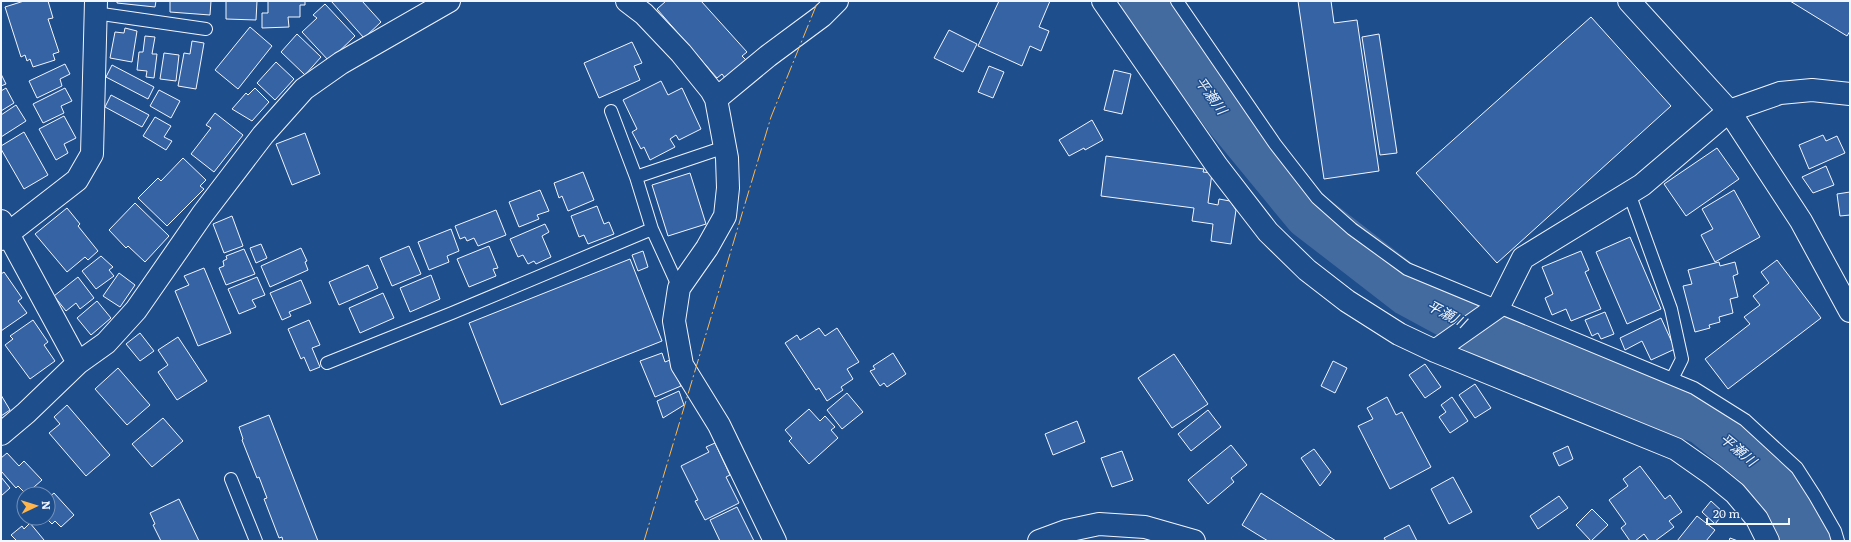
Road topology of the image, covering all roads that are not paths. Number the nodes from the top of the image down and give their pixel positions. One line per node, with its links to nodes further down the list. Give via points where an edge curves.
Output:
1 (449, 1): 22 (street, via 341,63 304,90 263,135 202,215 136,310 106,343)
2 (628, 1): 10 (street, via 681,53)
3 (837, 1): 10 (street, via 822,16)
4 (1104, 1): 21 (street, via 1217,166 1268,232 1306,270 1347,301 1399,334)
5 (1177, 1): 19 (lane, via 1275,144 1317,198 1352,229 1407,269)
6 (1629, 1): 11 (street)
7 (95, 7): 8 (lane); 17 (street, via 92,154 77,180)
8 (206, 30)
9 (1850, 94): 11 (street, via 1812,90 1780,93)
10 (716, 99): 13 (street)
11 (1729, 111): 15 (street, via 1642,185); 20 (street, via 1801,221)
12 (611, 112): 14 (lane)
13 (725, 147): 14 (lane); 18 (street, via 728,188 725,216 707,248)
14 (636, 177): 16 (lane)
15 (1629, 192): 19 (street, via 1523,258); 24 (lane, via 1671,309 1682,359)
16 (652, 228): 18 (lane); 23 (lane)
17 (3, 231): 22 (street)
18 (679, 288): 28 (street, via 674,321 682,365 718,425)
19 (1498, 307): 21 (street); 24 (lane)
20 (1850, 311)
21 (1436, 351): 31 (street, via 1676,449 1735,493 1757,519)
22 (78, 363): 25 (street)
23 (327, 363)
24 (1672, 379): 32 (lane, via 1694,388 1745,420 1783,454 1797,468 1815,496)
25 (1, 434)
26 (231, 479): 27 (lane)
27 (256, 541)
28 (775, 541)
29 (1038, 541): 30 (street, via 1066,531 1099,524 1145,527)
30 (1194, 541)
31 (1768, 541)
32 (1838, 541)

